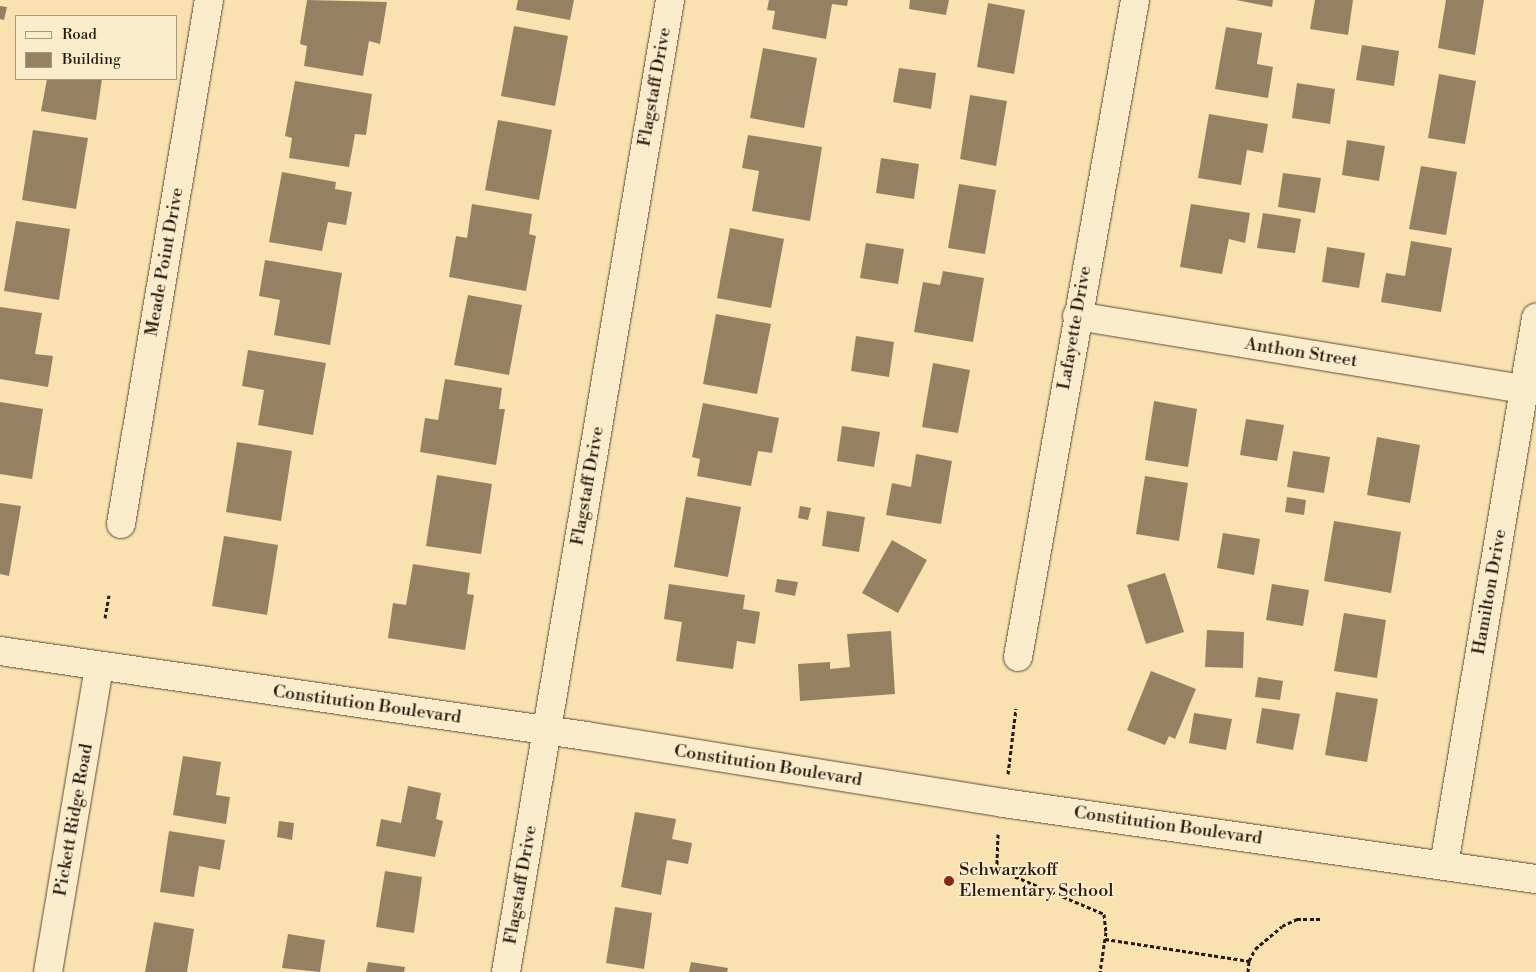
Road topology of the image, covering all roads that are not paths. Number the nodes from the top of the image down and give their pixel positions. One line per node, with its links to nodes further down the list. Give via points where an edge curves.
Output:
1 (209, 0): 7 (street, Meade Point Drive)
2 (670, 0): 11 (street, Flagstaff Drive)
3 (1135, 0): 4 (street, Lafayette Drive)
4 (1077, 316): 6 (street, Anthon Street); 9 (street, Lafayette Drive)
5 (1536, 318): 6 (street, Hamilton Drive)
6 (1524, 390): 12 (street, Hamilton Drive)
7 (121, 524)
8 (0, 651): 10 (street, Constitution Boulevard)
9 (1018, 657)
10 (99, 667): 11 (street, Constitution Boulevard); 14 (street, Pickett Ridge Road)
11 (547, 731): 12 (street, Constitution Boulevard, via 1013,805); 15 (street, Flagstaff Drive)
12 (1444, 865): 13 (street, Constitution Boulevard)
13 (1536, 879)
14 (48, 972)
15 (506, 972)

